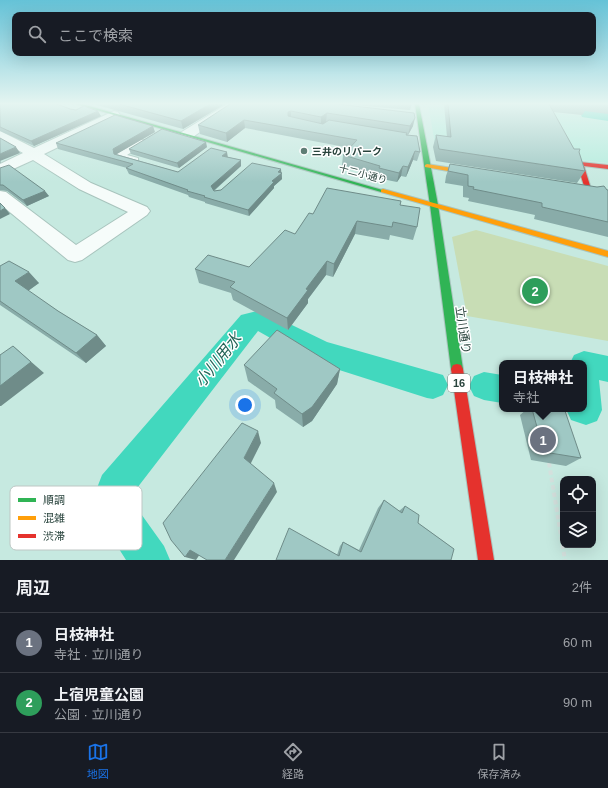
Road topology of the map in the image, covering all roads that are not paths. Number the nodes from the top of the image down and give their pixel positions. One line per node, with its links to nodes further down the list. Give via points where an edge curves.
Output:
1 (83, 130): 9 (street)
2 (164, 130): 6 (street, 十二小通り); 10 (lane, via 120,156)
3 (194, 130): 6 (street)
4 (420, 130): 8 (street, 立川通り / 16)
5 (0, 135): 9 (street)
6 (185, 136): 17 (street, 十二小通り, via 214,148 256,160)
7 (413, 140): 8 (lane)
8 (424, 141): 11 (street, 立川通り / 16)
9 (34, 154): 13 (street); 16 (street, via 85,186 141,211 75,255)
10 (142, 162)
11 (428, 166): 14 (street); 17 (street, 立川通り / 16)
12 (608, 167): 15 (street, via 580,164 589,192)
13 (0, 170)
14 (488, 176)
15 (558, 187)
16 (0, 196)
17 (434, 205): 18 (street, 十二小通り); 19 (street, 立川通り / 16)
18 (608, 254)
19 (486, 560)

